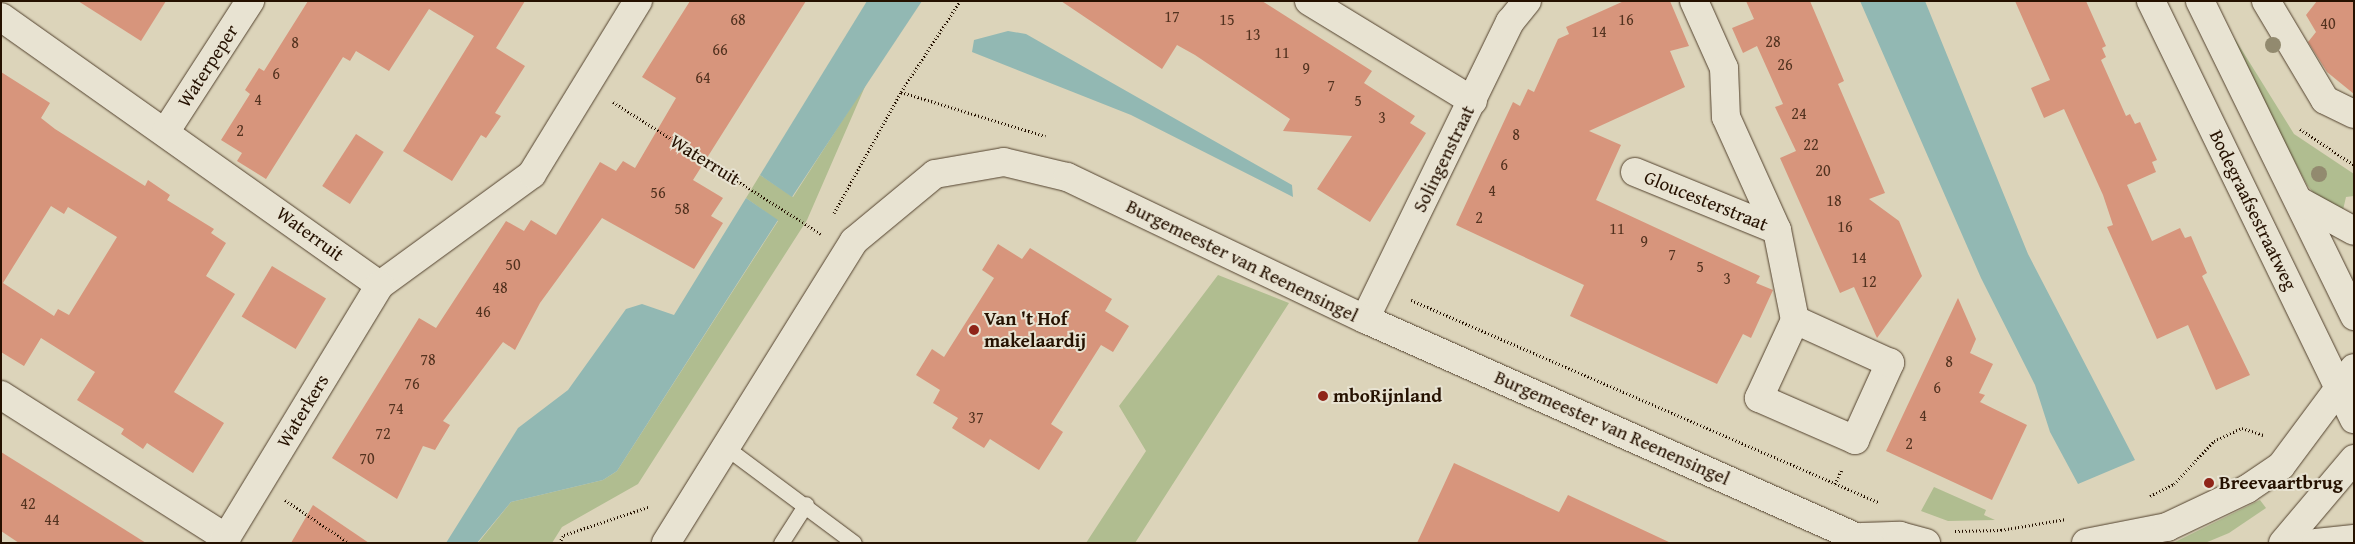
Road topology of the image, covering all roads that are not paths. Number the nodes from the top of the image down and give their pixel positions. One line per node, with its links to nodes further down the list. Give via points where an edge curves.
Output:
1 (250, 1): 12 (street, Waterpeper)
2 (638, 1): 17 (street, via 532,174)
3 (1309, 1): 10 (street)
4 (1527, 1): 10 (street, Solingenstraat, via 1510,22)
5 (1694, 1): 15 (street, Gloucesterstraat, via 1724,68 1726,116)
6 (2151, 1): 22 (street, Bodegraafsestraatweg)
7 (2200, 1): 14 (street)
8 (2266, 1): 11 (street, via 2325,100)
9 (1, 17): 12 (street, Waterruit)
10 (1473, 101): 19 (street, Solingenstraat)
11 (2354, 114)
12 (166, 131): 17 (street, Waterruit)
13 (1635, 172): 15 (street, Gloucesterstraat)
14 (2301, 202): 16 (street); 18 (street)
15 (1777, 230): 20 (street, Gloucesterstraat)
16 (2354, 231)
17 (380, 285): 30 (street, Waterkers)
18 (2354, 316)
19 (1365, 320): 25 (street, Burgemeester van Reenensingel, via 1067,177 1004,162 935,174 854,241); 31 (street, Burgemeester van Reenensingel)
20 (1795, 320): 20 (street, via 1759,398 1855,440 1890,363)
21 (2354, 368): 22 (street)
22 (2338, 390): 24 (street, Bodegraafsestraatweg); 37 (street, via 2281,466 2247,489 2167,527)
23 (1, 395): 30 (street, Waterkers)
24 (2354, 419)
25 (728, 449): 27 (lane); 28 (street, Burgemeester van Reenensingel)
26 (2354, 460): 38 (street)
27 (806, 504): 34 (lane); 35 (lane)
28 (691, 505): 32 (street, Burgemeester van Reenensingel); 33 (street, Burgemeester van Reenensingel)
29 (2354, 539): 39 (street)
30 (225, 540)
31 (1865, 540): 36 (street, Burgemeester van Reenensingel, via 1900,536)
32 (666, 543)
33 (678, 543)
34 (782, 543)
35 (854, 543)
36 (1926, 543)
37 (2086, 543)
38 (2283, 543)
39 (2316, 543)

